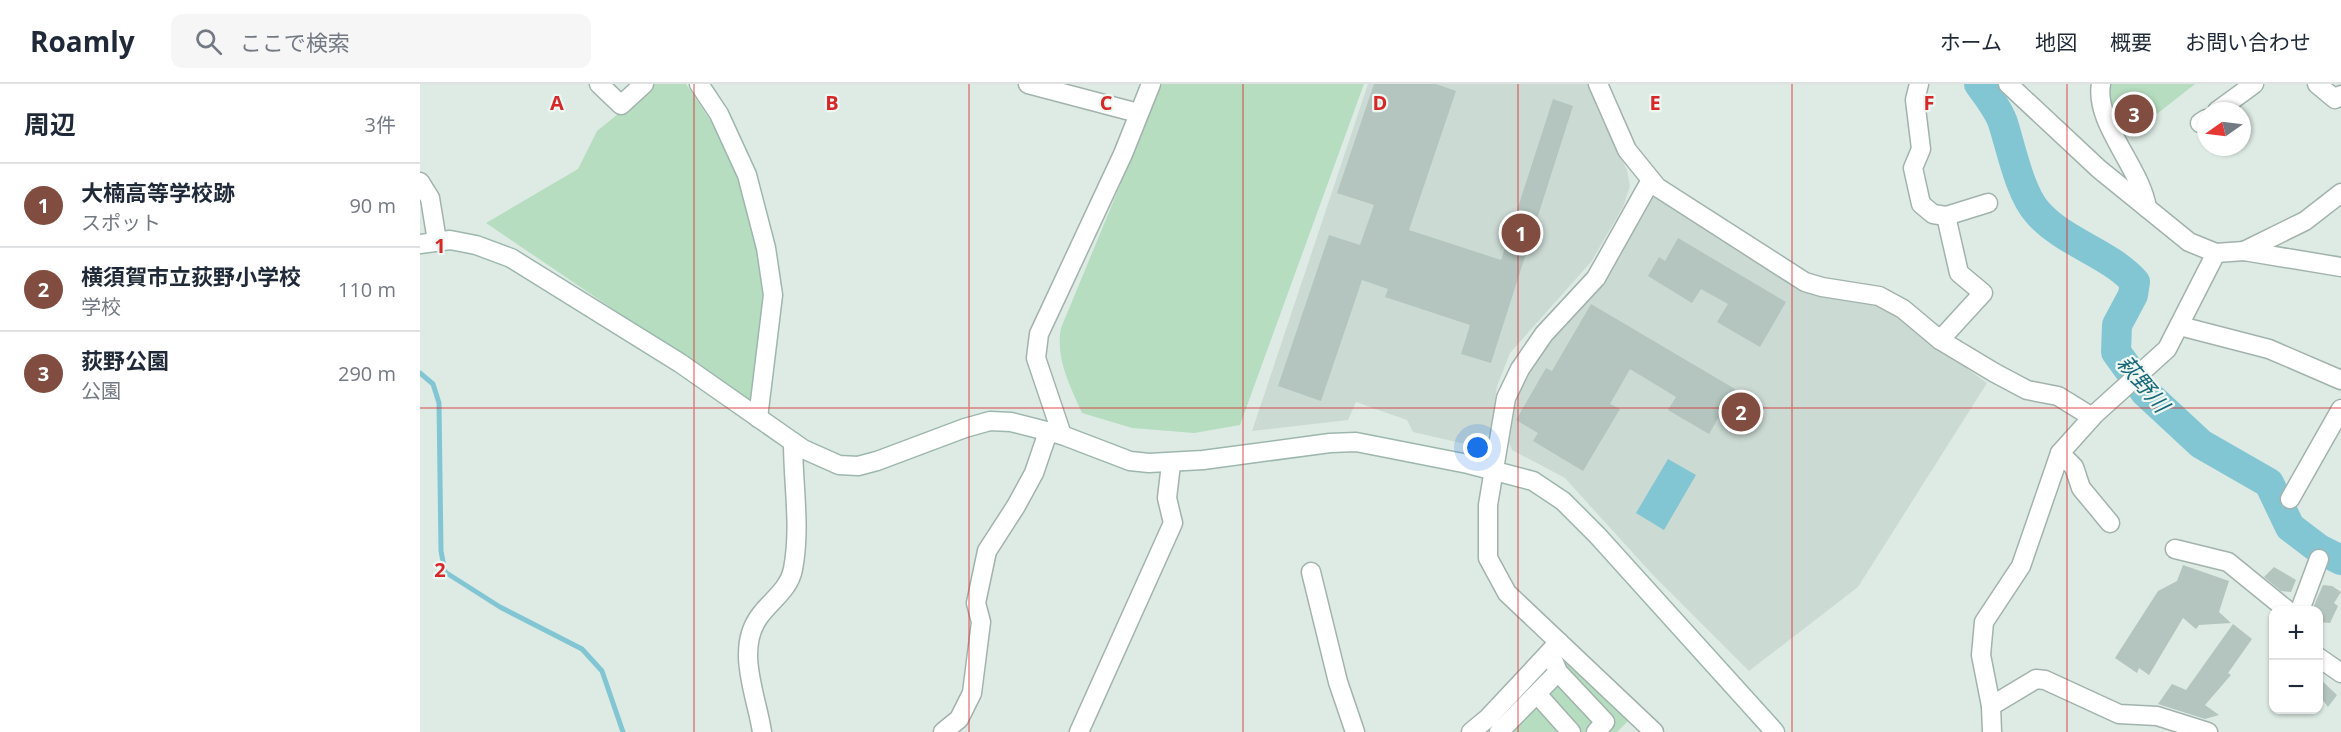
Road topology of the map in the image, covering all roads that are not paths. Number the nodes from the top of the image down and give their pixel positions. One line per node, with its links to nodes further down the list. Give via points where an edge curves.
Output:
1 (599, 84): 2 (street, via 621,105)
2 (644, 84)
3 (699, 84): 30 (street, via 719,114 747,175 766,248 773,295)
4 (1028, 84): 14 (street)
5 (1151, 84): 14 (street)
6 (1598, 84): 15 (street, via 1626,150)
7 (1919, 84): 20 (street, via 1915,100 1922,149 1913,168 1921,204 1933,214)
8 (2008, 84): 19 (street)
9 (2101, 84): 19 (street, via 2102,109 2144,191)
10 (2254, 84): 13 (street)
11 (2317, 84): 12 (street, via 2335,99)
12 (2341, 95)
13 (2229, 102)
14 (1138, 113): 31 (street, via 1124,154 1040,334 1036,358)
15 (1651, 180): 26 (street, via 1805,282 1879,297 1903,309); 35 (street, via 1596,278 1544,334 1520,369 1506,398)
16 (420, 182): 21 (street, via 430,198)
17 (2341, 193): 22 (street, via 2305,221)
18 (1988, 203): 20 (street)
19 (2147, 208): 23 (street, via 2189,242)
20 (1946, 216): 26 (street, via 1959,273 1983,293)
21 (429, 242): 30 (street, via 476,245 542,274)
22 (2244, 250): 23 (street); 24 (street)
23 (2216, 253): 25 (street)
24 (2341, 267)
25 (2180, 326): 27 (street, via 2269,349); 29 (street, via 2167,349)
26 (1940, 340): 29 (street, via 2019,386 2058,396)
27 (2341, 380)
28 (2341, 409): 36 (street)
29 (2092, 417): 33 (street)
30 (758, 418): 32 (street)
31 (1055, 434): 32 (street, via 1011,422 990,422 858,465 839,465); 34 (street, via 1130,461); 52 (street, via 1017,506 987,551 976,603 981,622 972,693 959,719)
32 (793, 442): 51 (street, via 798,512 793,571 784,589 757,618 749,644 748,667)
33 (2060, 453): 37 (street, via 2074,467 2081,488); 48 (street, via 2021,566 1984,622 1981,655)
34 (1172, 464): 35 (street, via 1356,442); 53 (street, via 1167,498 1173,523)
35 (1495, 471): 43 (street, via 1488,505 1488,558 1507,593); 58 (street, via 1533,481 1563,501)
36 (2290, 499)
37 (2110, 523)
38 (2175, 549): 41 (street, via 2228,562)
39 (2319, 559): 42 (street)
40 (1311, 572): 54 (street, via 1338,682)
41 (2282, 606)
42 (2301, 606)
43 (1555, 647): 45 (street); 49 (street); 50 (street)
44 (2323, 660): 46 (street)
45 (1558, 672): 47 (street); 57 (street, via 1605,722)
46 (2341, 673)
47 (1537, 694): 55 (street); 56 (street)
48 (1991, 706): 59 (street); 60 (street, via 2036,679 2045,680 2119,714 2157,716)
49 (1642, 728)
50 (1477, 730)
51 (762, 732)
52 (943, 732)
53 (1079, 732)
54 (1355, 732)
55 (1499, 732)
56 (1571, 732)
57 (1596, 732)
58 (1775, 732)
59 (1992, 732)
60 (2208, 732)

